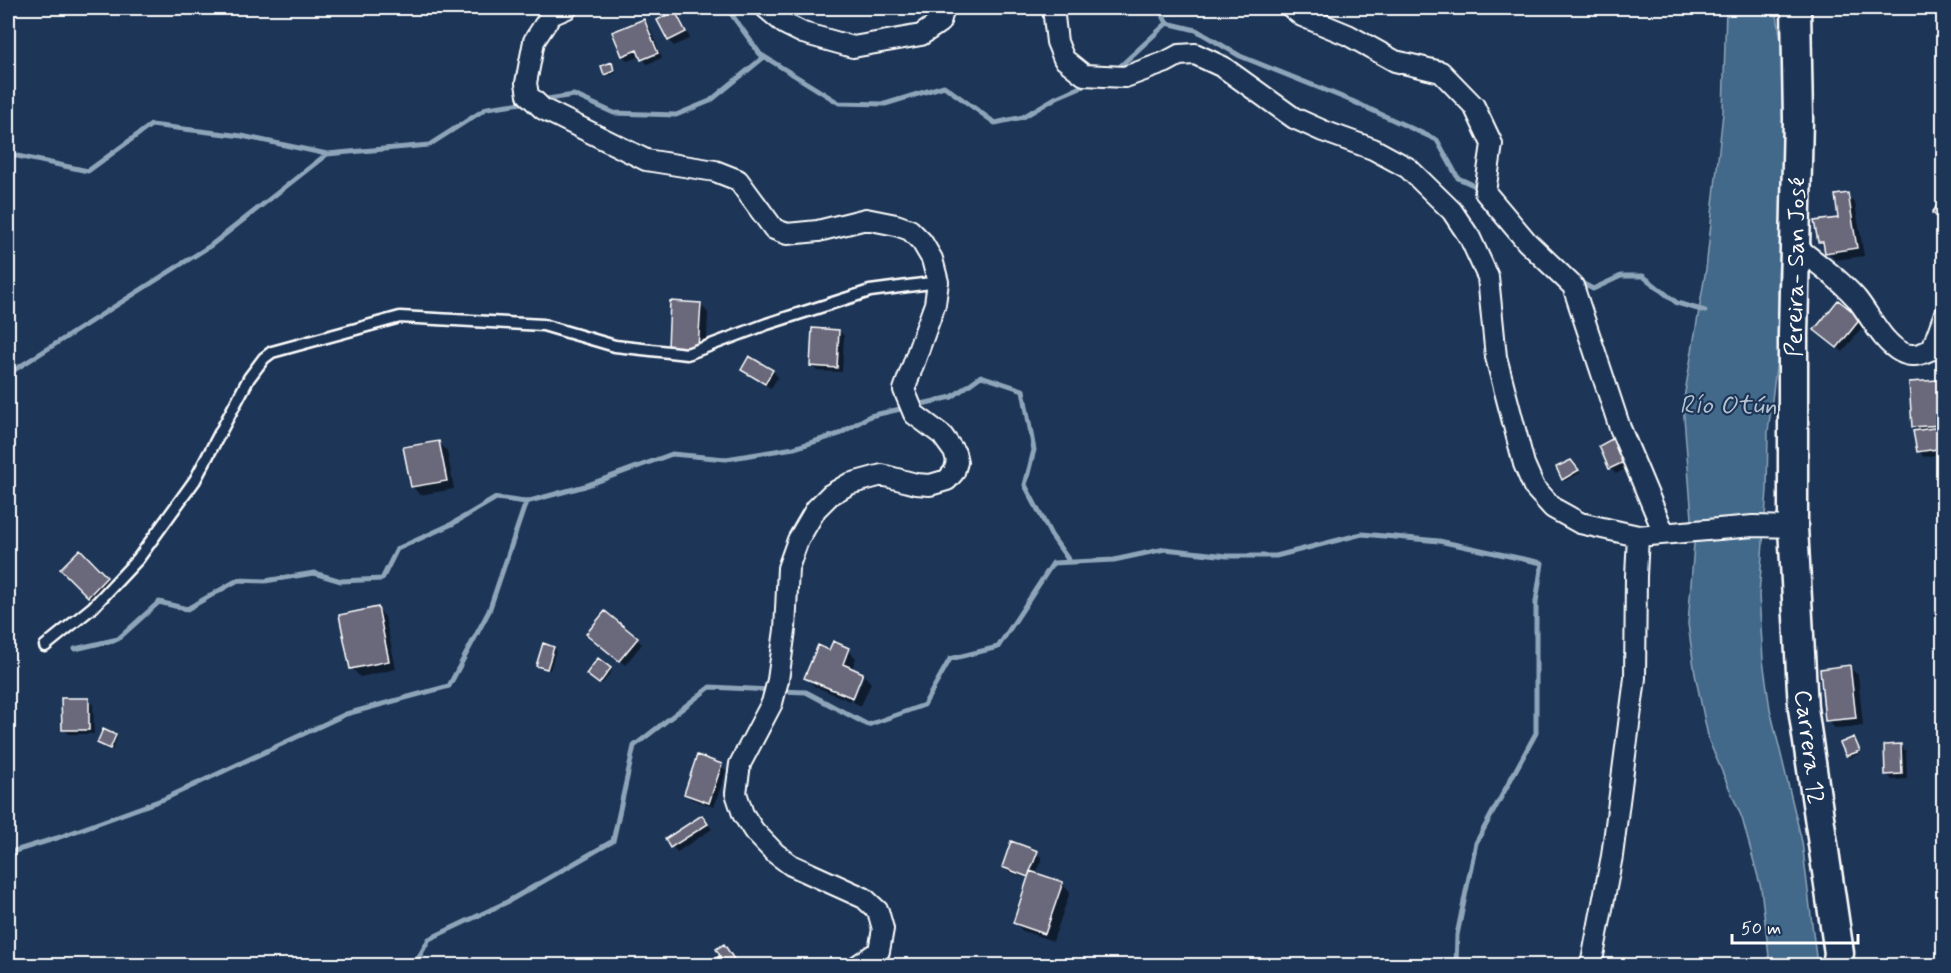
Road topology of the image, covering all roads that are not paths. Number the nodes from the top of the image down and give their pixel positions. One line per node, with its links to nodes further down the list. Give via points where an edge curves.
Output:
1 (567, 8): 8 (street, via 551,15 534,41 526,83 528,95 543,109 646,160 715,171 738,180 774,229 787,234 866,219 910,230 932,259)
2 (766, 8): 3 (street, via 803,33 853,47 921,35 940,22)
3 (944, 8)
4 (1053, 8): 13 (street, via 1064,59 1083,75 1125,77 1179,55 1195,54 1224,67 1294,118 1373,149 1408,168 1452,211 1488,276 1496,357 1524,464 1534,487 1553,508 1580,523)
5 (1292, 8): 12 (street, via 1395,62 1441,72 1474,106 1492,144 1486,185 1527,242 1573,286 1620,428)
6 (1796, 8): 7 (street, Pereira- San José)
7 (1795, 246): 10 (street, via 1855,297 1891,344 1903,353 1917,356); 11 (street, Pereira- San José)
8 (938, 282): 14 (lane, via 870,291 687,354 615,346 543,325 400,317 272,352 249,378 195,480 138,559 93,607); 15 (street, via 935,304 904,390 914,414 942,435 956,453 954,472 947,480 930,485 882,476 849,484 830,495 816,510 798,540 788,568 778,680 772,703 740,764 736,794 754,831 775,853 791,865 864,898 878,910 883,929 879,951)
9 (1944, 316): 10 (street)
10 (1938, 349)
11 (1793, 526): 12 (street); 17 (street, Carrera 12, via 1803,708)
12 (1664, 532): 13 (street)
13 (1638, 536): 16 (street, via 1635,678 1612,856)
14 (45, 646)
15 (857, 966)
16 (1591, 966)
17 (1838, 966)

